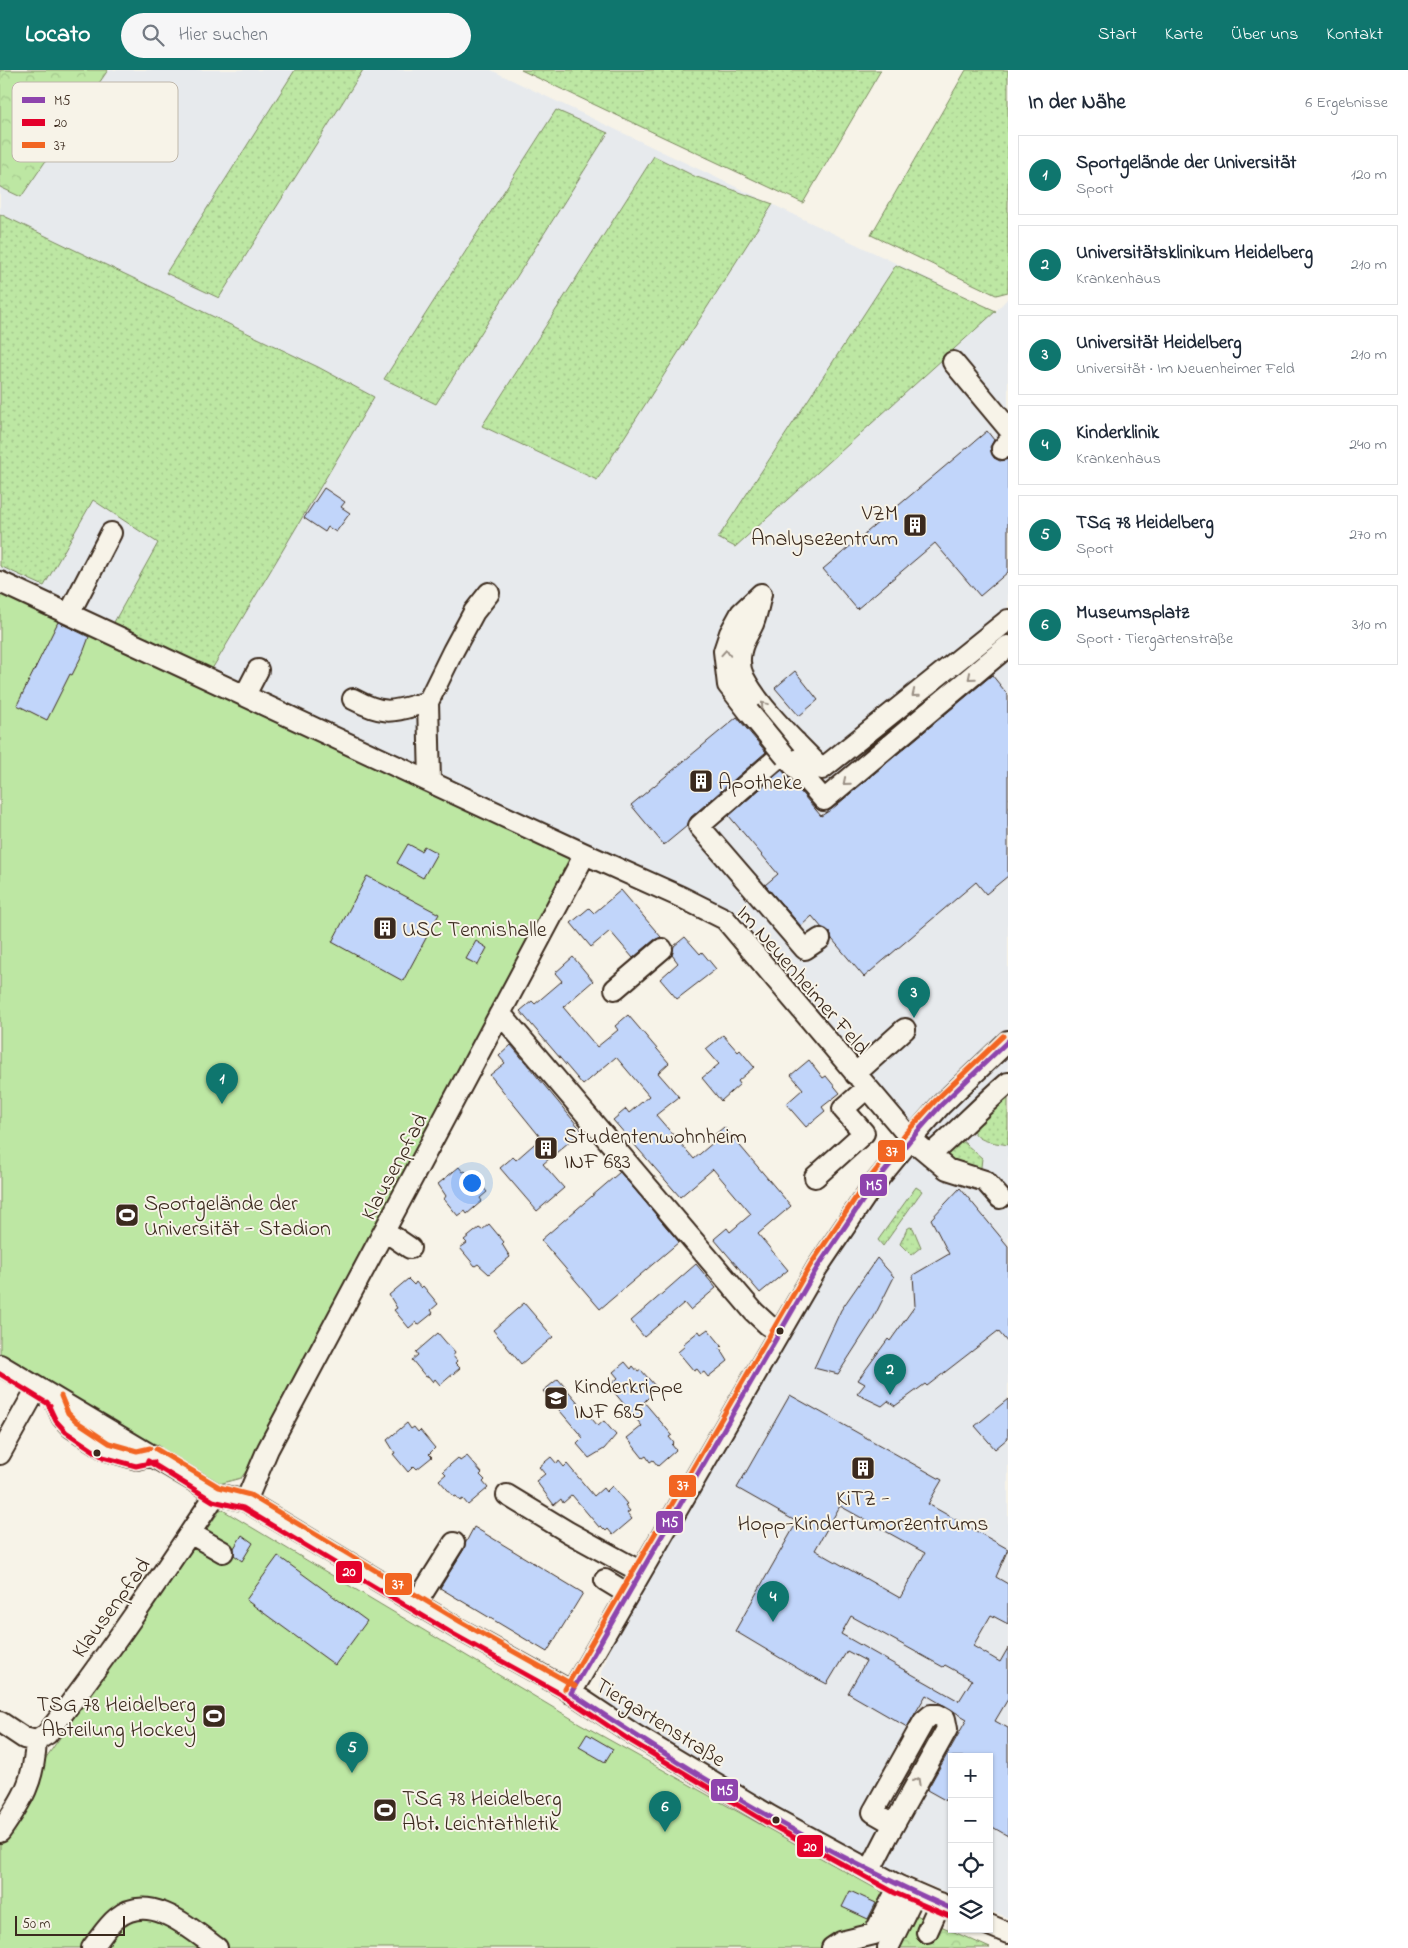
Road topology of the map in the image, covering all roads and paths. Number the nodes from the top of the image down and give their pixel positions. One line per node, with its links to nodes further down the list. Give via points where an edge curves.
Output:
1 (953, 362): 2 (street)
2 (1008, 428)
3 (111, 533): 6 (street)
4 (0, 582): 6 (street, Im Neuenheimer Feld)
5 (489, 593): 12 (street, via 474,612)
6 (69, 614): 10 (street, Im Neuenheimer Feld)
7 (1008, 620): 13 (street, one-way to 13, via 822,769)
8 (1008, 646): 13 (street, one-way to 13, via 824,800)
9 (258, 670): 10 (street)
10 (245, 695): 14 (street, Im Neuenheimer Feld)
11 (354, 699): 12 (street, via 384,712)
12 (428, 702): 14 (street)
13 (791, 750): 13 (street, bridge, via 749,712 728,686 724,651 730,633 741,613 761,594 753,624 745,636 740,663 744,677); 16 (street, via 699,826 806,950)
14 (430, 781): 15 (street, Im Neuenheimer Feld)
15 (585, 854): 19 (street, Klausenpfad); 22 (street, Im Neuenheimer Feld, via 725,919)
16 (820, 939)
17 (662, 949): 18 (street)
18 (615, 989)
19 (500, 1015): 28 (street, Klausenpfad); 30 (street, via 754,1312)
20 (905, 1029): 22 (street)
21 (1008, 1041): 24 (street)
22 (861, 1081): 24 (street, Im Neuenheimer Feld); 26 (street, via 843,1108 864,1133)
23 (1008, 1083): 25 (street)
24 (910, 1139): 25 (street, Im Neuenheimer Feld); 30 (street, via 871,1188)
25 (930, 1155): 27 (street, Im Neuenheimer Feld, via 947,1169 985,1181)
26 (815, 1177)
27 (1000, 1198)
28 (385, 1231): 29 (street); 36 (street, Klausenpfad, via 268,1449)
29 (410, 1248)
30 (779, 1331): 40 (street)
31 (0, 1365): 32 (street, Tiergartenstraße)
32 (46, 1394): 33 (street); 34 (street, Tiergartenstraße)
33 (0, 1454)
34 (216, 1494): 36 (street, Tiergartenstraße); 37 (street, Klausenpfad)
35 (507, 1495): 40 (street)
36 (246, 1501): 43 (street, Tiergartenstraße)
37 (190, 1533): 39 (street); 46 (street, Klausenpfad, via 62,1714 47,1734)
38 (454, 1543): 43 (street)
39 (223, 1552)
40 (641, 1572): 42 (street)
41 (605, 1580): 42 (street)
42 (628, 1594): 44 (street)
43 (417, 1602): 44 (street, Tiergartenstraße)
44 (571, 1693): 51 (street, Tiergartenstraße, via 770,1816)
45 (0, 1722): 46 (street, via 24,1738)
46 (36, 1741): 50 (street, via 26,1792)
47 (909, 1746): 48 (street); 48 (street, via 931,1715 945,1719 947,1730); 49 (street, via 873,1812)
48 (930, 1758): 49 (street, one-way to 48)
49 (894, 1824): 51 (street)
50 (0, 1832)
51 (870, 1870): 52 (street, Tiergartenstraße)
52 (907, 1889): 53 (street, Tiergartenstraße); 59 (street, via 874,1934 841,1942); 60 (street)
53 (946, 1906): 55 (street)
54 (993, 1927): 56 (street)
55 (927, 1932)
56 (1008, 1933)
57 (92, 1948): 58 (street, via 118,1917 142,1909 157,1911 182,1922)
58 (217, 1948)
59 (832, 1948)
60 (888, 1948)

